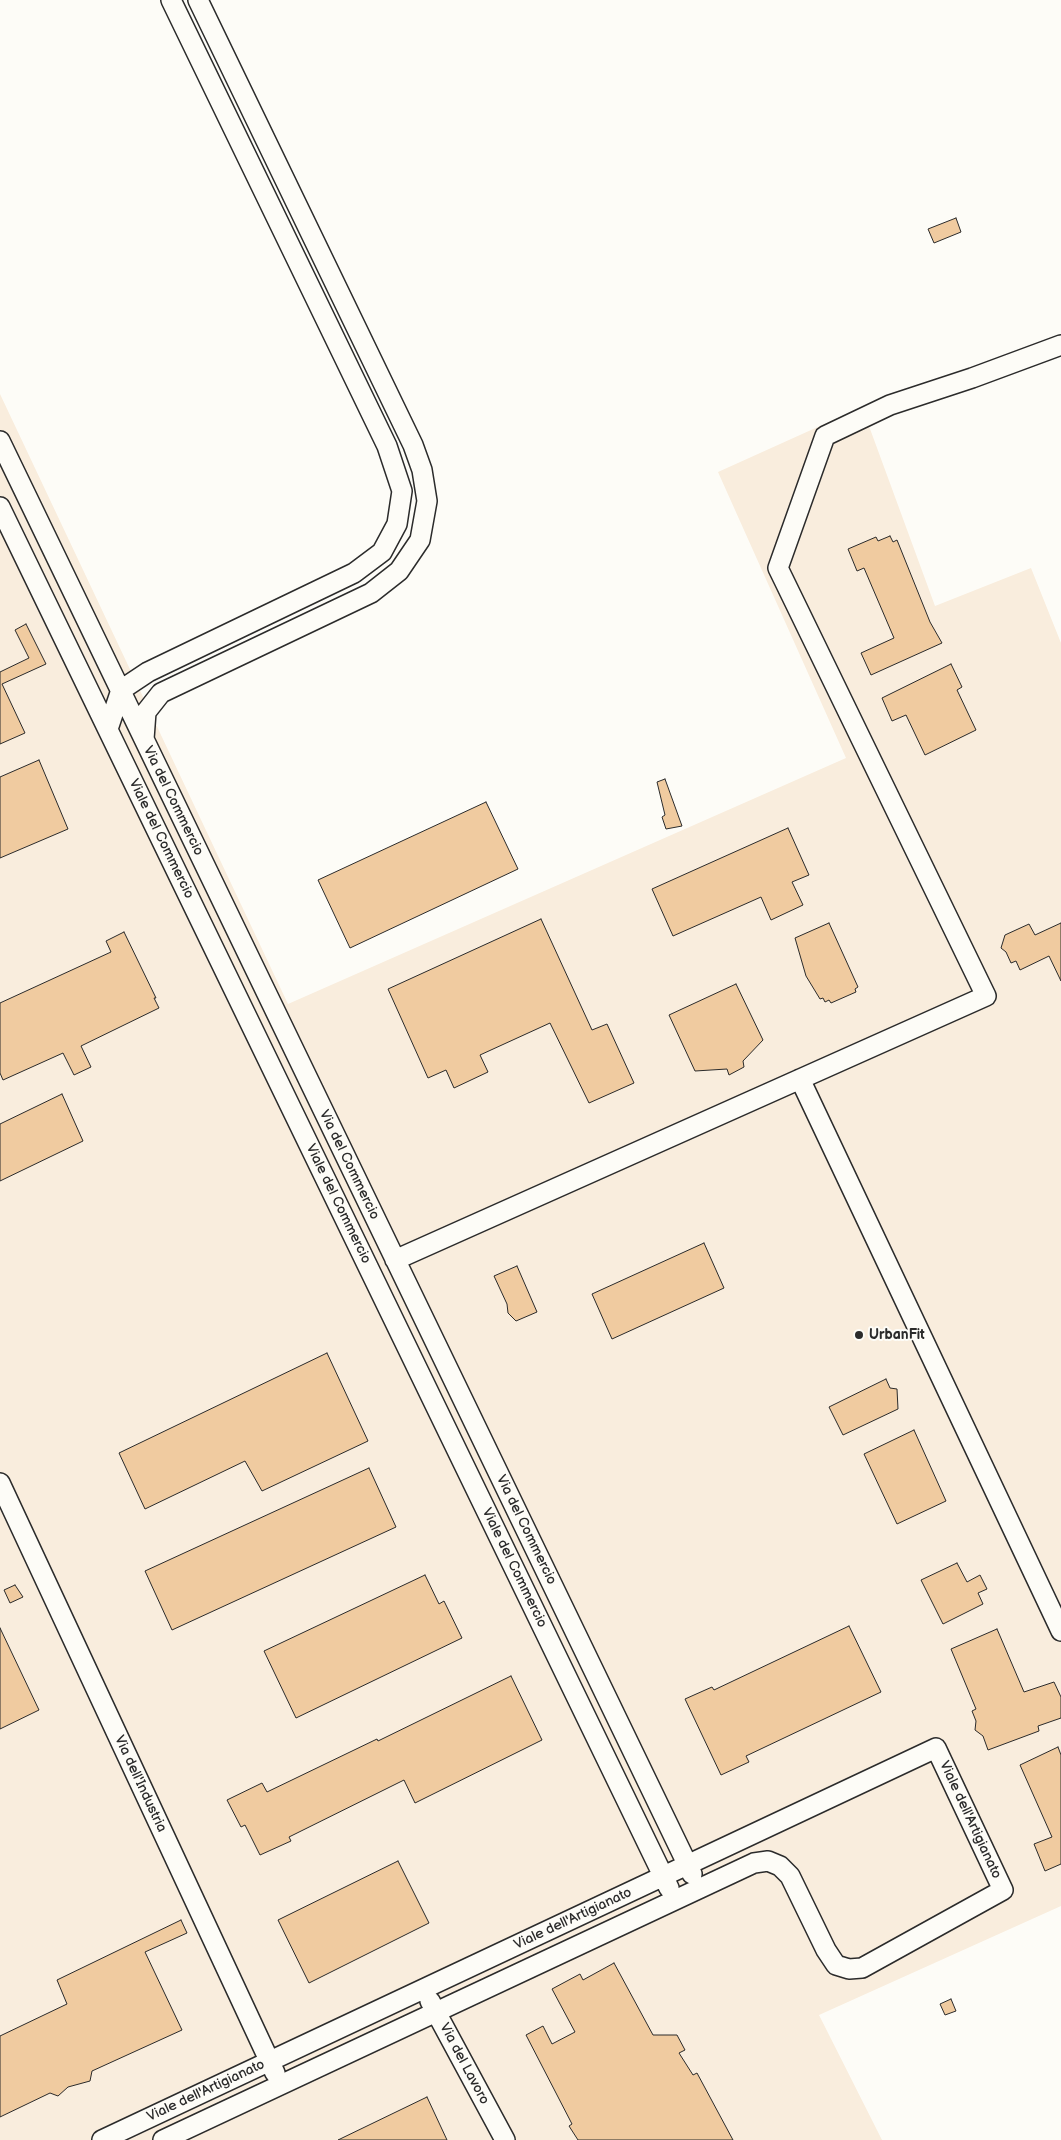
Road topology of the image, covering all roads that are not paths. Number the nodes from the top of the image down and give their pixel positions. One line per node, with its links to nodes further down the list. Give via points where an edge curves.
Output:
1 (171, 0): 6 (street, via 387,446 402,491 397,524 382,552 354,573 148,672)
2 (198, 0): 8 (street, via 413,445 428,501 420,540 399,571 371,593 161,693 146,712)
3 (1061, 345): 9 (street, via 890,405 824,436 778,568 986,996)
4 (0, 441): 6 (street, Via del Commercio)
5 (0, 507): 7 (street, Viale del Commercio)
6 (121, 690): 7 (street); 8 (street, Via del Commercio)
7 (108, 729): 14 (street, Viale del Commercio)
8 (144, 740): 10 (street, Via del Commercio)
9 (800, 1079): 10 (street); 12 (street)
10 (395, 1260): 13 (street, Via del Commercio)
11 (0, 1483): 19 (street, Via dell'Industria)
12 (1061, 1631)
13 (688, 1864): 14 (street, Viale dell'Artigianato); 15 (street, Via del Commercio); 15 (street, Viale dell'Artigianato, via 936,1748 1003,1890 862,1968 848,1970 836,1965 826,1950 790,1876 780,1866 768,1861 754,1863)
14 (663, 1876): 16 (street, Viale del Commercio); 17 (street, Viale dell'Artigianato)
15 (699, 1889): 16 (street, Viale dell'Artigianato)
16 (675, 1900): 18 (street, Viale dell'Artigianato)
17 (424, 1988): 18 (street, Via del Lavoro); 19 (street, Viale dell'Artigianato)
18 (436, 2012): 20 (street, Viale dell'Artigianato); 23 (street, Via del Lavoro)
19 (270, 2061): 20 (street, Via dell'Industria); 21 (street, Viale dell'Artigianato)
20 (280, 2085): 22 (street, Viale dell'Artigianato)
21 (102, 2140)
22 (163, 2140)
23 (505, 2140)

